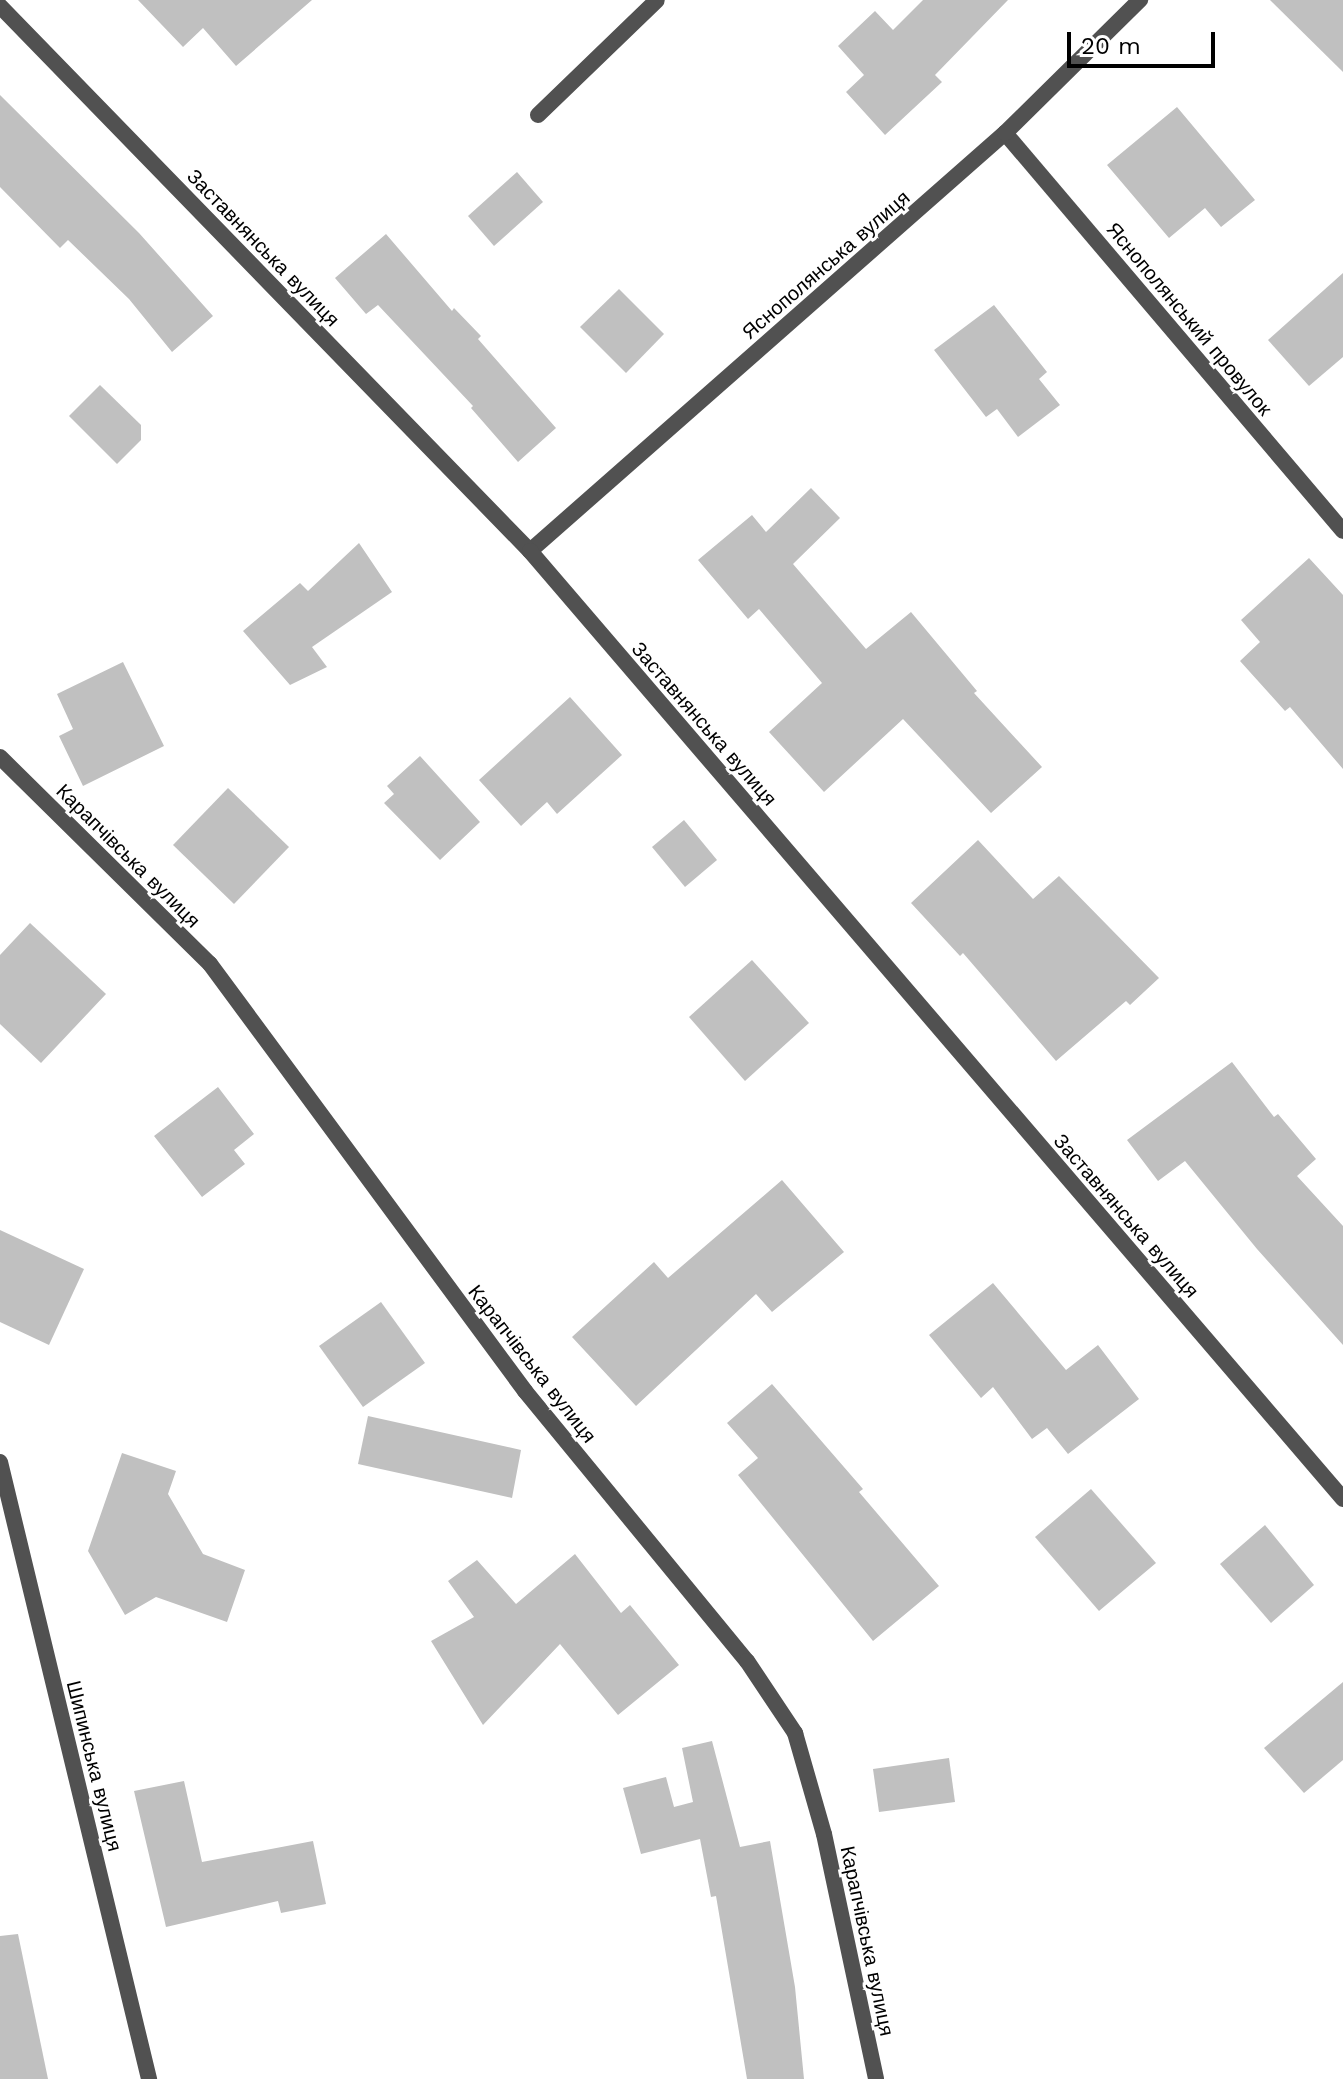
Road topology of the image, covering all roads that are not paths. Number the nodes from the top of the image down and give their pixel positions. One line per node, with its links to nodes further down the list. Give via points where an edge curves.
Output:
1 (657, 0): 4 (street)
2 (1140, 0): 5 (street, Яснополянська вулиця)
3 (0, 6): 7 (street, Заставнянська вулиця)
4 (538, 115)
5 (1005, 133): 6 (street, Яснополянський провулок); 7 (street, Яснополянська вулиця)
6 (1343, 531)
7 (530, 551): 10 (street, Заставнянська вулиця)
8 (0, 757): 12 (street, Карапчівська вулиця, via 210,964 525,1391 747,1661 795,1733 824,1834)
9 (0, 1462): 11 (street, Шипинська вулиця)
10 (1343, 1499)
11 (149, 2079)
12 (876, 2079)

